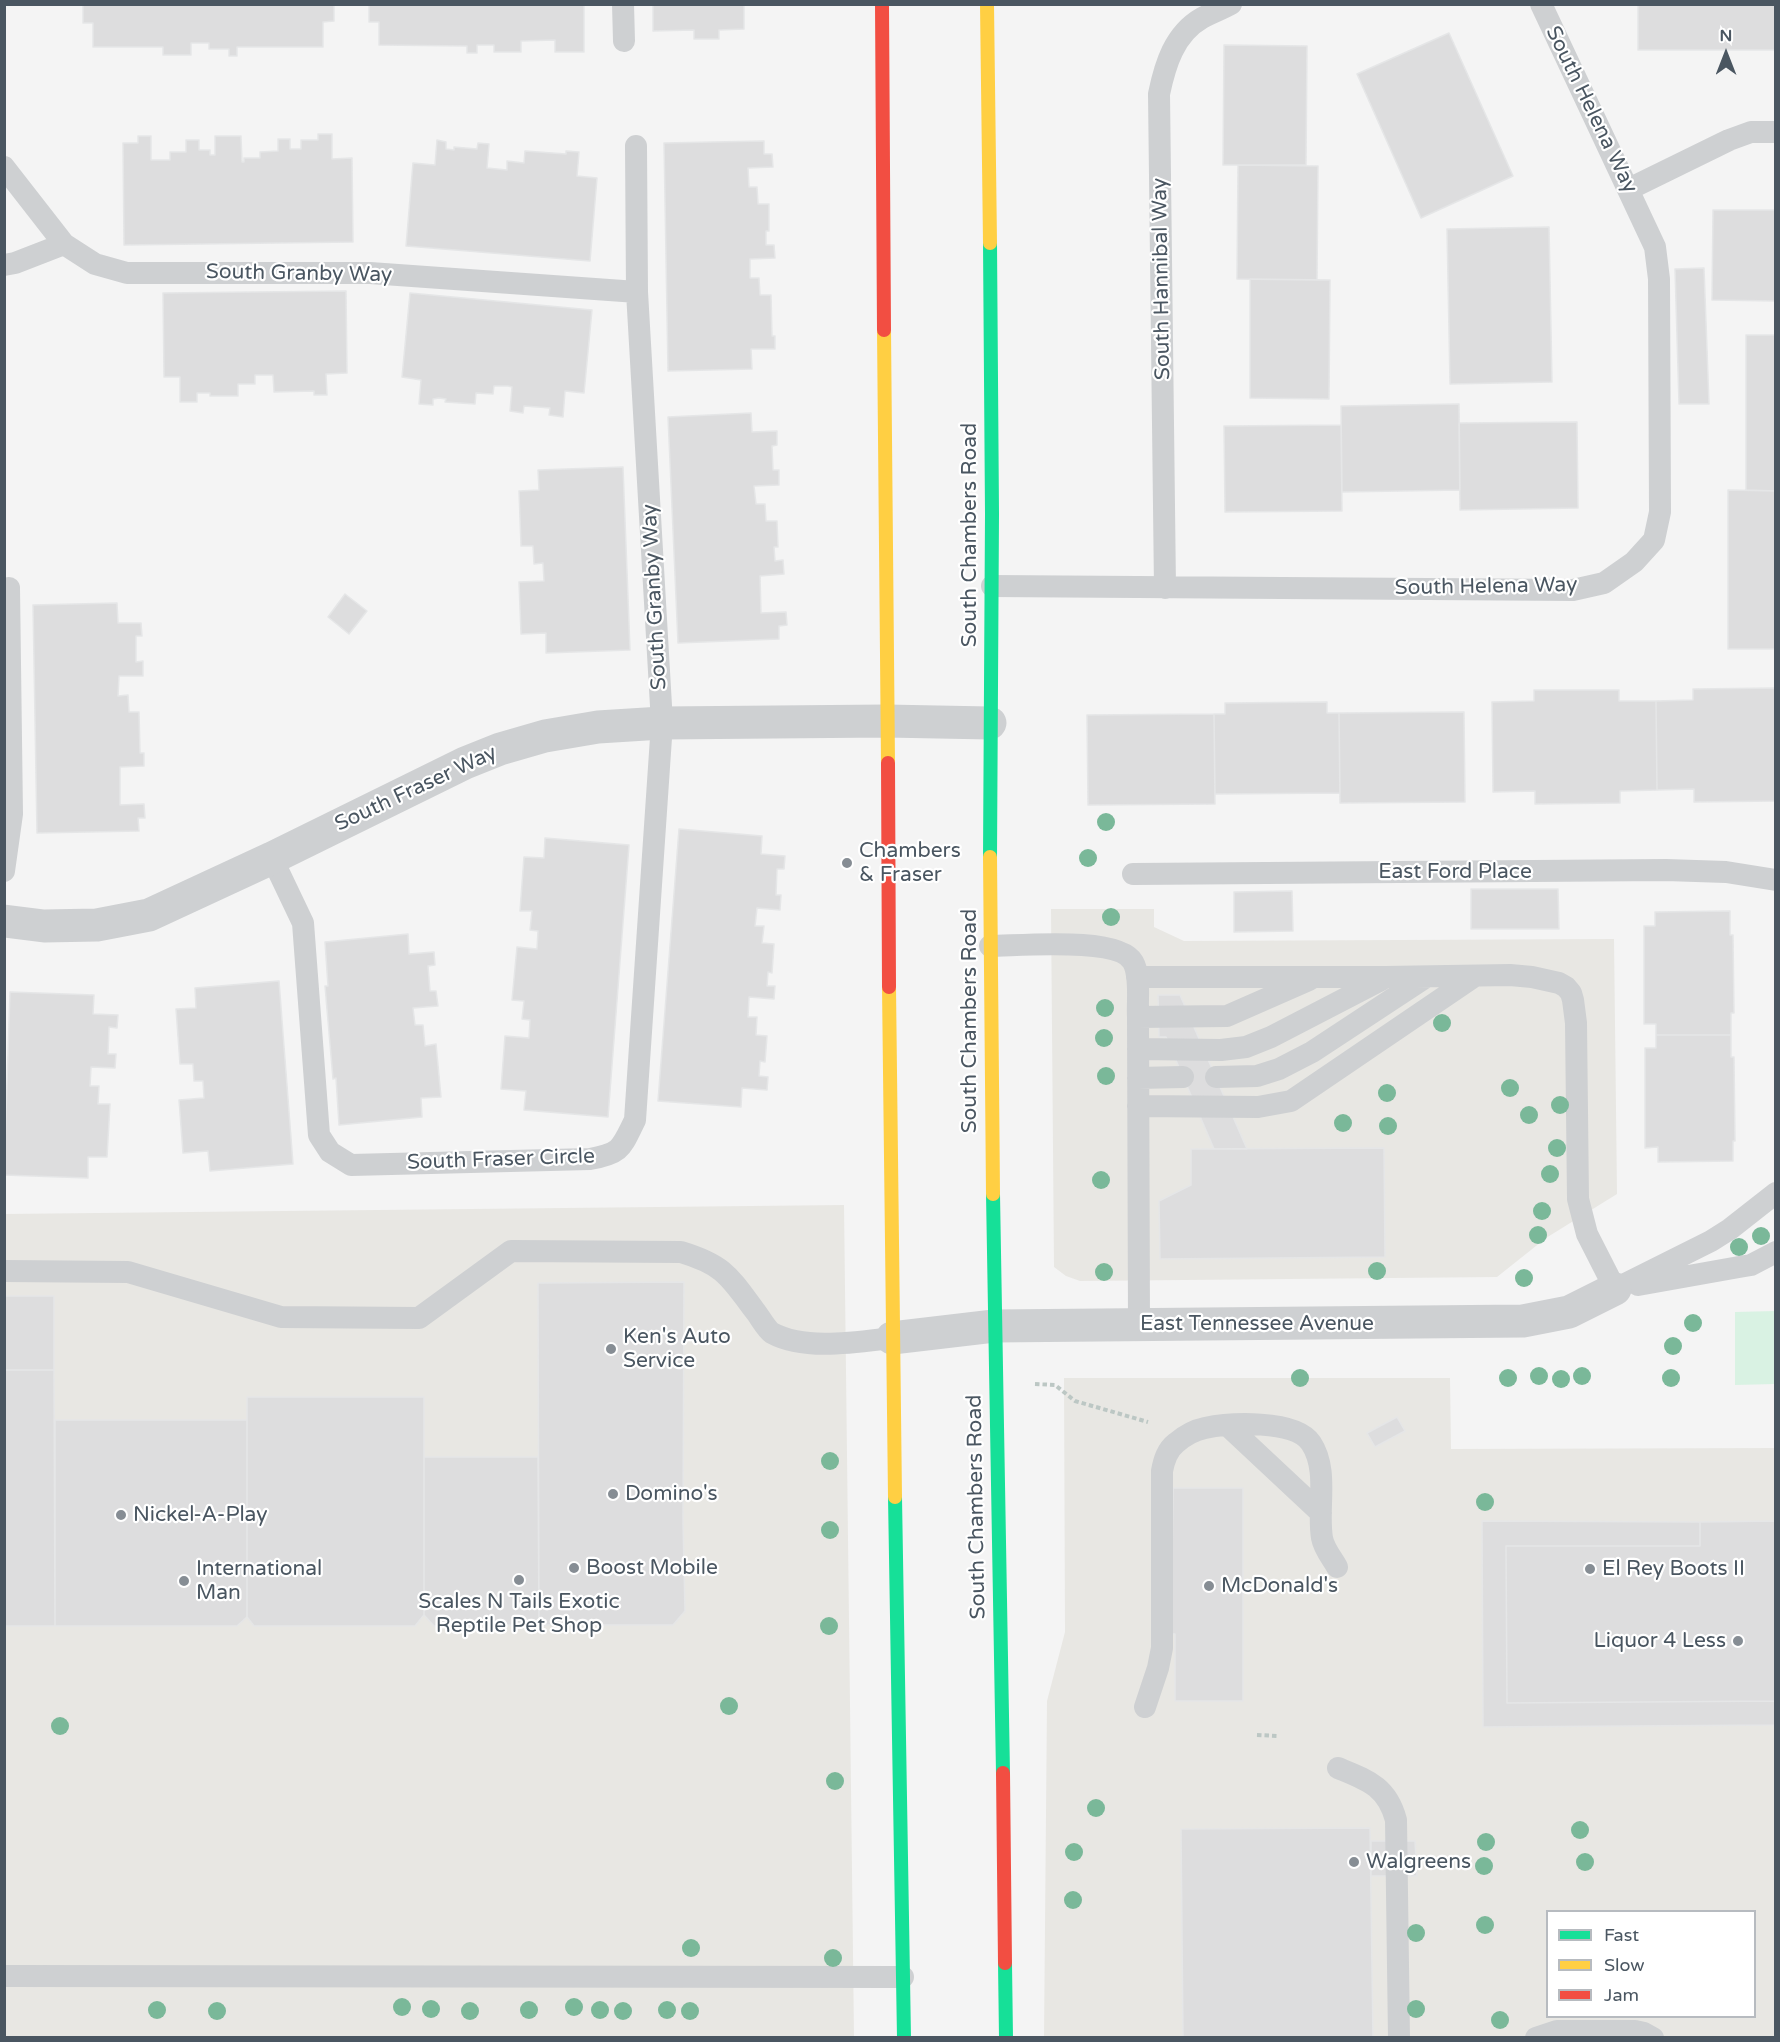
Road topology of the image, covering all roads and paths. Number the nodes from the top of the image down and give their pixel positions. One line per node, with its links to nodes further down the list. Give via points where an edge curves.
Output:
1 (623, 4): 6 (lane)
2 (882, 4): 17 (main road)
3 (987, 4): 14 (main road, South Chambers Road)
4 (1231, 4): 16 (lane, South Hannibal Way, via 1200,19 1179,39 1164,67 1160,94)
5 (1541, 4): 10 (lane, South Helena Way)
6 (624, 41)
7 (1776, 132): 10 (lane, via 1751,132 1729,140)
8 (636, 146): 13 (lane, South Granby Way)
9 (4, 167): 11 (lane, South Granby Way)
10 (1629, 189): 16 (lane, South Helena Way, via 1655,247 1659,279 1660,512 1654,540 1634,562 1604,583 1573,590)
11 (64, 244): 12 (lane); 13 (lane, South Granby Way, via 95,264 127,273 370,273)
12 (4, 265)
13 (637, 292): 18 (lane, South Granby Way)
14 (992, 586): 16 (lane, South Helena Way); 19 (main road, South Chambers Road)
15 (9, 588): 21 (lane, via 12,814)
16 (1165, 588)
17 (886, 721): 18 (street, South Fraser Way); 19 (street, South Fraser Way); 43 (main road)
18 (662, 723): 20 (street, South Fraser Way, via 598,727 500,749 436,776); 20 (lane, South Fraser Circle, via 635,1120 624,1143 612,1155 590,1159 351,1165 330,1152 319,1134 303,923)
19 (990, 723): 25 (main road, South Chambers Road)
20 (272, 858): 24 (street, South Fraser Way, via 149,915 97,925 44,927)
21 (4, 871)
22 (1133, 874): 23 (lane, East Ford Place, via 1665,870 1726,872)
23 (1776, 880)
24 (4, 921)
25 (990, 946): 28 (lane, via 1108,947 1128,955); 42 (main road, South Chambers Road)
26 (1427, 976): 27 (lane); 30 (lane); 34 (lane, via 1312,1052 1279,1069 1257,1076)
27 (1475, 976): 36 (lane, via 1291,1101 1258,1107); 40 (lane, via 1532,977 1559,983 1574,1000 1580,1206 1587,1234)
28 (1137, 977): 29 (lane); 31 (lane)
29 (1315, 977): 30 (lane); 31 (lane, via 1227,1016)
30 (1385, 977): 32 (lane, via 1246,1047)
31 (1138, 1017): 32 (lane)
32 (1138, 1049): 35 (lane)
33 (1183, 1077): 35 (lane)
34 (1216, 1077)
35 (1138, 1078): 36 (lane)
36 (1138, 1106): 41 (lane)
37 (1776, 1193): 40 (lane, East Tennessee Avenue, via 1711,1241)
38 (1776, 1252): 40 (lane, East Tennessee Avenue, via 1730,1270)
39 (4, 1271): 43 (lane, via 128,1272 281,1317 419,1318 511,1251 681,1252 706,1260 727,1274 771,1332 818,1344)
40 (1616, 1289): 41 (street, East Tennessee Avenue, via 1569,1312 1523,1321)
41 (1139, 1325): 42 (street, East Tennessee Avenue)
42 (994, 1326): 43 (street, East Tennessee Avenue); 56 (main road, South Chambers Road)
43 (892, 1338): 54 (main road)
44 (1034, 1384): 45 (path, via 1055,1385 1075,1401)
45 (1148, 1422)
46 (1228, 1426): 47 (lane); 47 (lane, via 1281,1427 1310,1441 1320,1471); 49 (lane, via 1188,1435 1168,1451 1164,1462 1162,1648)
47 (1321, 1513): 48 (lane, via 1322,1539)
48 (1337, 1567)
49 (1145, 1707)
50 (1257, 1734): 51 (path)
51 (1278, 1736)
52 (1338, 1768): 57 (lane, via 1367,1780 1383,1792 1396,1820)
53 (4, 1976): 54 (lane)
54 (903, 1977): 55 (main road)
55 (904, 2037)
56 (1006, 2037)
57 (1399, 2037)
58 (1536, 2037): 59 (lane, via 1557,2031 1635,2031)
59 (1653, 2037)

